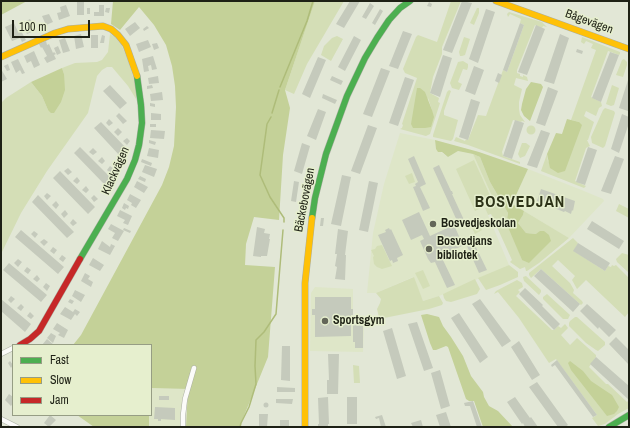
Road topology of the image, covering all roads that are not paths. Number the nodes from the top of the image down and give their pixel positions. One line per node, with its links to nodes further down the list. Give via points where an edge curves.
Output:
1 (410, 1): 13 (street, Bäckebovägen, via 389,20 368,53 347,96 326,154 315,198 305,283)
2 (496, 1): 3 (street, Bågevägen)
3 (629, 49)
4 (1, 57): 5 (street, Klackvägen, via 68,29 93,26 111,29 126,45 132,56 138,77 141,104 139,145 127,179 46,321 39,331)
5 (22, 344)
6 (12, 348): 7 (street)
7 (1, 354)
8 (194, 368): 12 (street, via 185,399)
9 (629, 415): 14 (street)
10 (1, 419): 11 (street)
11 (17, 427)
12 (183, 427)
13 (305, 427)
14 (609, 427)

